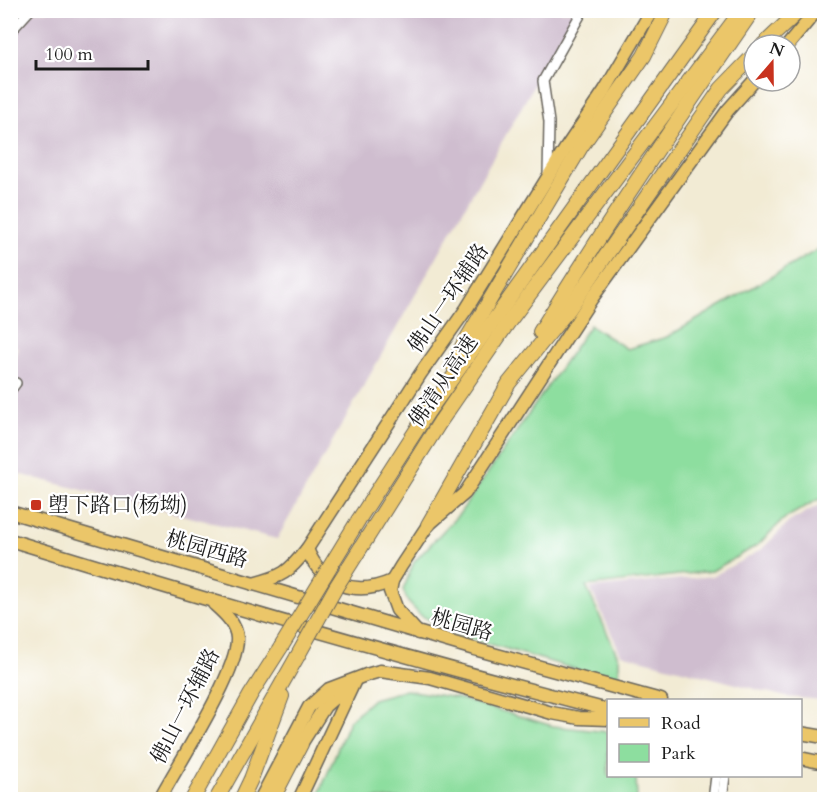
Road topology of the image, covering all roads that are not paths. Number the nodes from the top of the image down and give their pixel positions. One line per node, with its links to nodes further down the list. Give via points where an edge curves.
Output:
1 (30, 10): 10 (street)
2 (582, 10): 15 (street, via 543,81 549,122)
3 (652, 10): 15 (main road, 佛山一环辅路)
4 (667, 10): 17 (highway, via 644,56 581,147 463,345)
5 (716, 10): 17 (highway, 佛清从高速)
6 (742, 10): 26 (highway, 佛清从高速, bridge, via 508,323 440,422)
7 (753, 10): 16 (highway, via 613,218)
8 (800, 10): 11 (highway)
9 (817, 10): 12 (main road)
10 (10, 32)
11 (776, 33)
12 (798, 33)
13 (742, 67): 16 (highway, via 721,89 569,309)
14 (744, 93): 19 (main road, via 713,129 592,298 465,493)
15 (548, 179): 21 (main road, 佛山一环辅路)
16 (509, 383): 19 (highway)
17 (437, 398): 39 (highway, 佛清从高速, bridge, via 251,694)
18 (10, 512): 23 (main road, 桃园西路)
19 (428, 525): 22 (main road)
20 (10, 540): 24 (main road)
21 (307, 549): 22 (main road, via 317,568 344,587 362,589); 23 (main road, 佛山一环辅路, via 290,570)
22 (392, 581): 25 (main road, via 393,603)
23 (253, 584): 25 (main road, 桃园路)
24 (211, 602): 29 (main road); 38 (main road, 佛山一环辅路, via 233,626 237,636 234,658)
25 (418, 633): 28 (main road, 桃园路)
26 (297, 657): 40 (highway, 佛清从高速); 41 (highway)
27 (355, 680): 30 (main road, via 380,671 419,676 552,713); 33 (main road, via 325,706); 42 (main road, via 329,689 309,706); 44 (main road)
28 (658, 699)
29 (607, 709)
30 (607, 719)
31 (802, 733): 32 (main road)
32 (825, 737)
33 (301, 744): 43 (highway)
34 (802, 758): 35 (main road)
35 (825, 762)
36 (716, 777): 45 (street)
37 (724, 777): 46 (street)
38 (159, 800)
39 (192, 800)
40 (216, 800)
41 (241, 800)
42 (260, 800)
43 (272, 800)
44 (298, 800)
45 (713, 800)
46 (722, 800)

